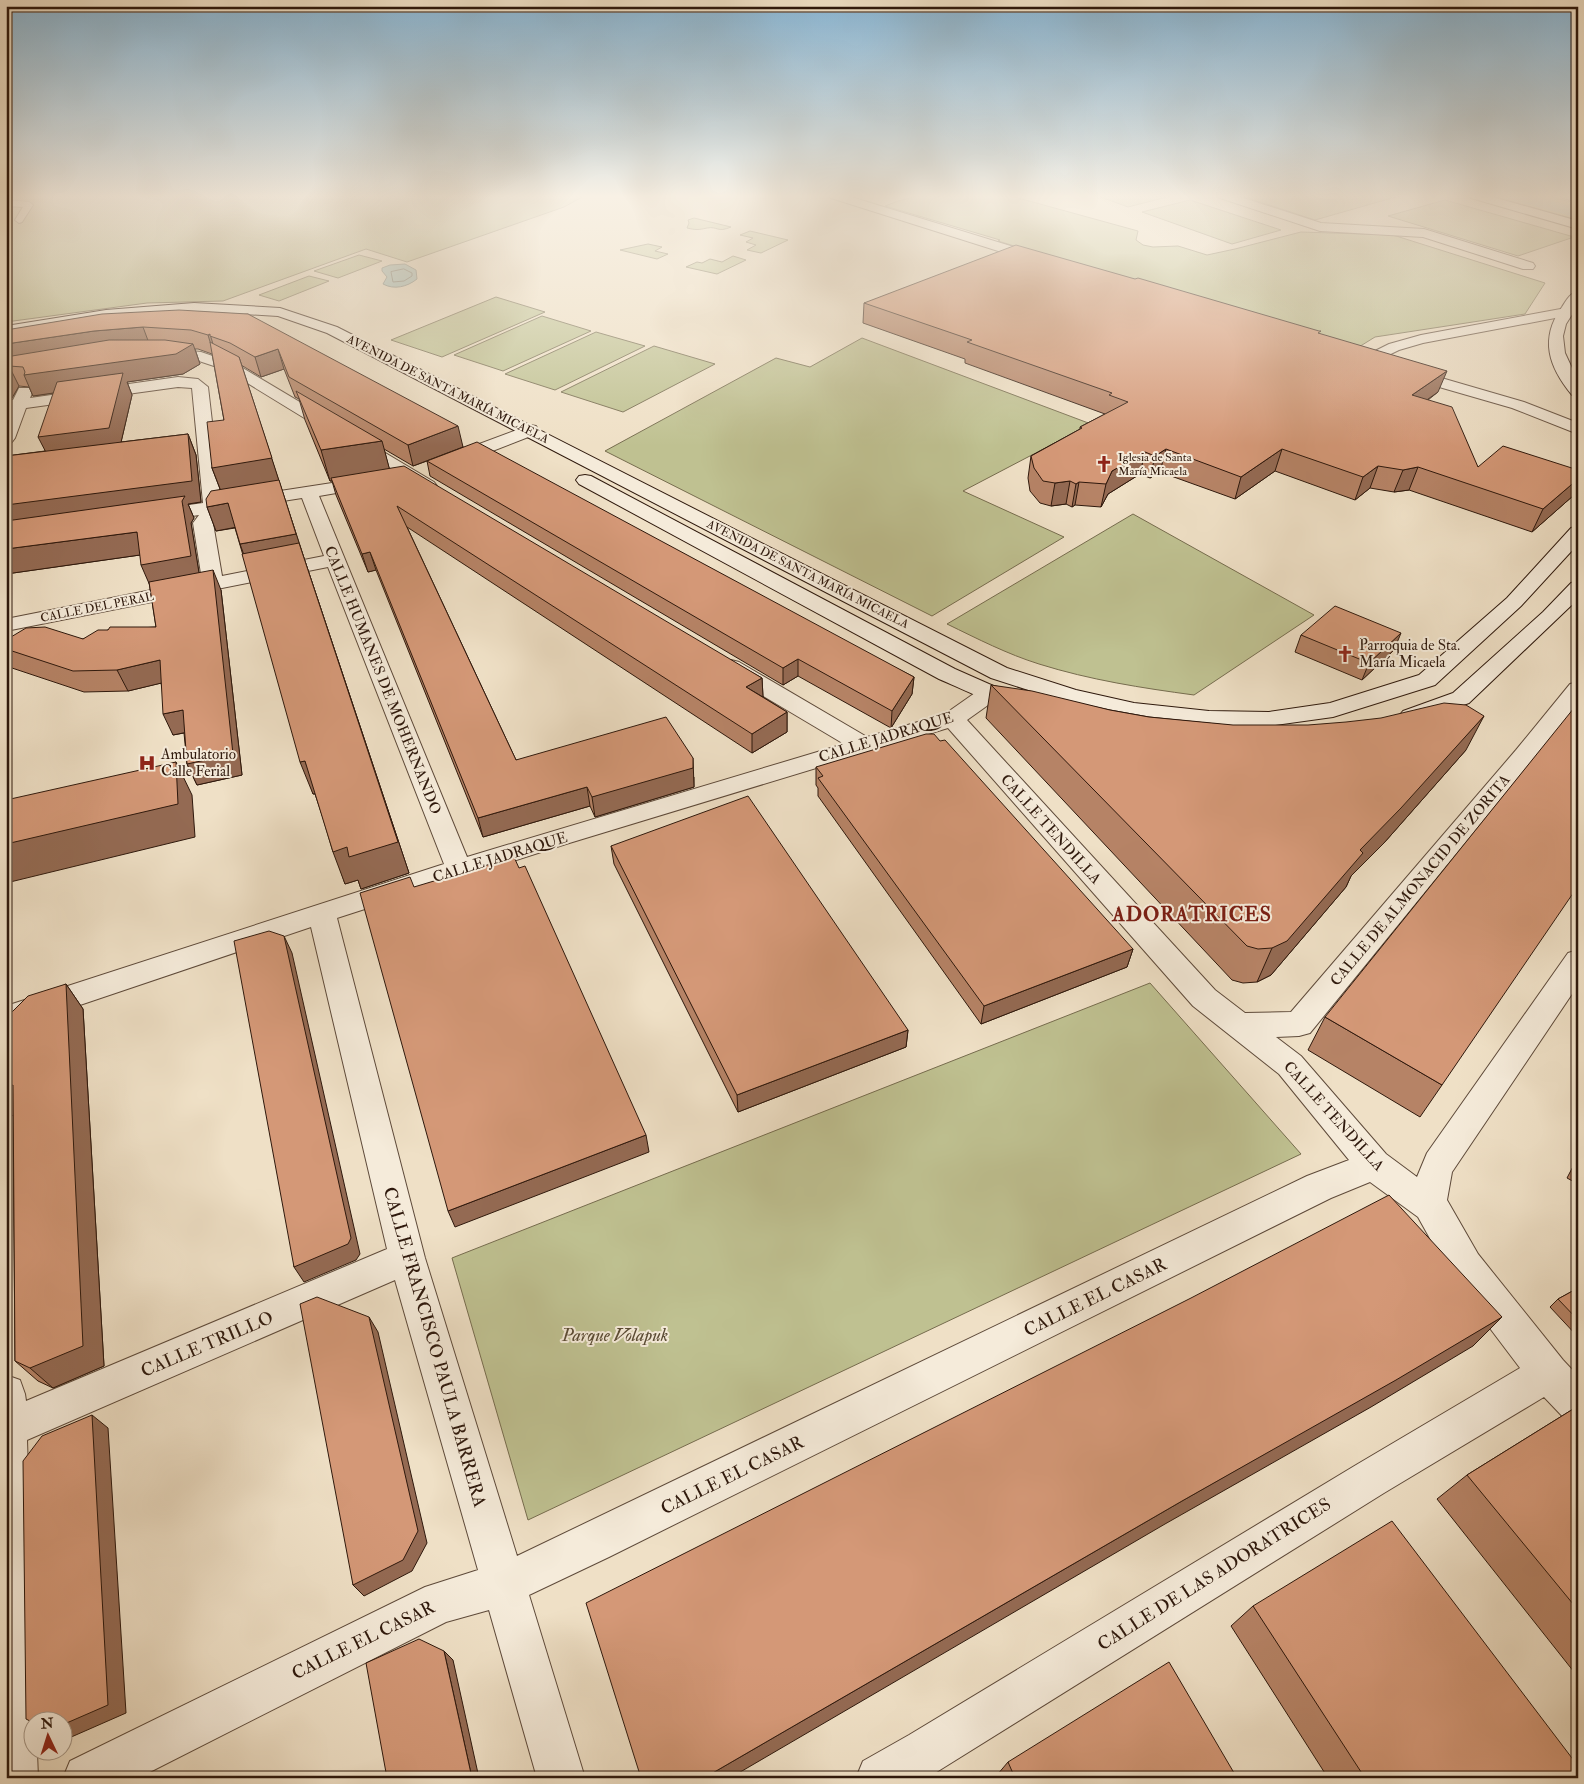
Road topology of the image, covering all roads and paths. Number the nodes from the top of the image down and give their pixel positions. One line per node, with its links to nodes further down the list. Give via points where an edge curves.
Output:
1 (1578, 295): 2 (street)
2 (1566, 312): 7 (street, via 1556,329 1556,344 1562,369); 10 (street, via 1411,341 1361,359 1518,405)
3 (6, 330): 11 (street, AVENIDA DE SANTA MARÍA MICAELA, via 106,314 194,307 280,312 332,330)
4 (6, 336): 9 (street, AVENIDA DE SANTA MARÍA MICAELA, via 102,321 186,314 268,319 320,336)
5 (149, 353): 16 (street, via 201,356 232,367)
6 (33, 374): 8 (street)
7 (1578, 392)
8 (12, 405): 13 (street); 14 (street, via 193,382 200,387)
9 (461, 413)
10 (1578, 429)
11 (530, 430): 12 (street); 21 (street, AVENIDA DE SANTA MARÍA MICAELA, via 999,673 1070,696 1125,708 1208,718 1269,719 1333,710 1426,680 1514,602)
12 (500, 434): 16 (street); 28 (street, AVENIDA DE SANTA MARÍA MICAELA, via 947,674)
13 (6, 438)
14 (206, 446): 15 (street); 19 (street)
15 (187, 449)
16 (412, 475): 17 (street); 18 (street)
17 (308, 491): 19 (street); 22 (street, CALLE HUMANES DE MOHERNANDO)
18 (446, 497)
19 (213, 508): 20 (street); 23 (street, via 202,523)
20 (137, 518)
21 (1578, 532)
22 (334, 560): 23 (street, CALLE DEL PERAL); 33 (street, CALLE HUMANES DE MOHERNANDO)
23 (213, 584): 25 (street, CALLE DEL PERAL)
24 (1578, 587): 31 (street, via 1462,698)
25 (6, 625)
26 (717, 658): 32 (street)
27 (1578, 689): 37 (street, CALLE DE ALMONACID DE ZORITA, via 1299,1024)
28 (990, 693): 29 (street, AVENIDA DE SANTA MARÍA MICAELA); 30 (street, CALLE JADRAQUE)
29 (1042, 710)
30 (953, 719): 32 (street, CALLE JADRAQUE); 37 (street, CALLE TENDILLA, via 1204,998)
31 (1393, 721)
32 (863, 745): 33 (street, CALLE JADRAQUE)
33 (459, 869): 34 (street, CALLE JADRAQUE)
34 (322, 913): 36 (street, CALLE JADRAQUE); 40 (street, CALLE FRANCISCO PAULA BARRERA)
35 (1578, 961): 39 (street, via 1440,1164 1431,1180)
36 (6, 1018)
37 (1240, 1025): 38 (street, CALLE TENDILLA, via 1290,1065)
38 (1374, 1165): 39 (street, CALLE TENDILLA); 45 (street, CALLE EL CASAR, via 1319,1187)
39 (1430, 1206): 41 (street, via 1465,1266)
40 (407, 1258): 44 (street, CALLE TRILLO); 45 (street, CALLE FRANCISCO PAULA BARRERA)
41 (1549, 1374): 43 (street); 49 (street, CALLE DE LAS ADORATRICES, via 1379,1473)
42 (6, 1394): 44 (street)
43 (1578, 1404)
44 (6, 1429): 46 (street)
45 (504, 1584): 47 (street, CALLE EL CASAR, via 440,1602); 48 (street, CALLE FRANCISCO PAULA BARRERA)
46 (14, 1778)
47 (87, 1778)
48 (561, 1778)
49 (880, 1778)

